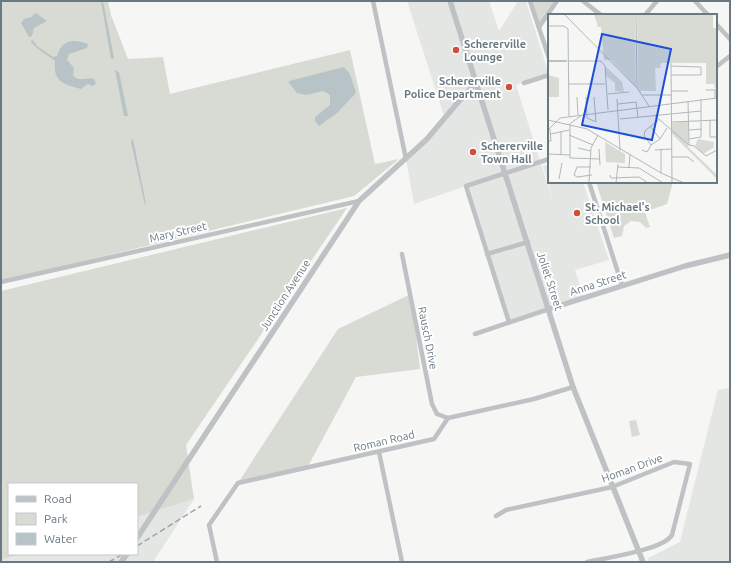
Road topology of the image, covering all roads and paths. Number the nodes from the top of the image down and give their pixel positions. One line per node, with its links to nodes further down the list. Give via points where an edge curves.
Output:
1 (374, 1): 20 (street)
2 (450, 1): 18 (street, Joliet Street)
3 (530, 1): 12 (street)
4 (557, 1): 12 (street)
5 (583, 1): 8 (street)
6 (657, 1): 9 (street)
7 (695, 1): 10 (street)
8 (600, 14)
9 (646, 14)
10 (707, 14)
11 (717, 25): 13 (street)
12 (539, 27): 14 (street)
13 (730, 39)
14 (548, 55)
15 (730, 56): 16 (street)
16 (717, 66)
17 (548, 75): 19 (street)
18 (476, 83): 20 (street, Junction Avenue); 22 (street, Joliet Street)
19 (524, 83)
20 (406, 159): 24 (street, Junction Avenue)
21 (548, 159): 22 (street)
22 (505, 173): 25 (street, Joliet Street); 27 (street, via 466,186)
23 (589, 183): 30 (street)
24 (359, 201): 29 (street, Mary Street); 39 (street, Junction Avenue)
25 (528, 242): 27 (street); 31 (street, Joliet Street)
26 (402, 254): 35 (street, Rausch Drive, via 432,404 437,414)
27 (487, 254): 32 (street)
28 (730, 254): 30 (street, Anna Street)
29 (1, 282)
30 (622, 285): 31 (street, Anna Street)
31 (549, 309): 32 (street, Anna Street); 34 (street, Joliet Street)
32 (509, 322): 33 (street, Anna Street)
33 (474, 334)
34 (573, 387): 35 (street, via 534,399); 37 (street, Joliet Street)
35 (448, 418): 36 (street, Roman Road, via 434,439)
36 (379, 452): 41 (street, Roman Road, via 238,483 209,525); 42 (street)
37 (612, 486): 38 (street, Homan Drive, via 506,510); 40 (street, Joliet Street); 40 (street, Homan Drive, via 674,462 690,464 672,535 669,540)
38 (496, 516)
39 (138, 536)
40 (639, 552): 43 (street); 44 (street, Joliet Street)
41 (217, 562)
42 (402, 562)
43 (587, 562)
44 (643, 562)

